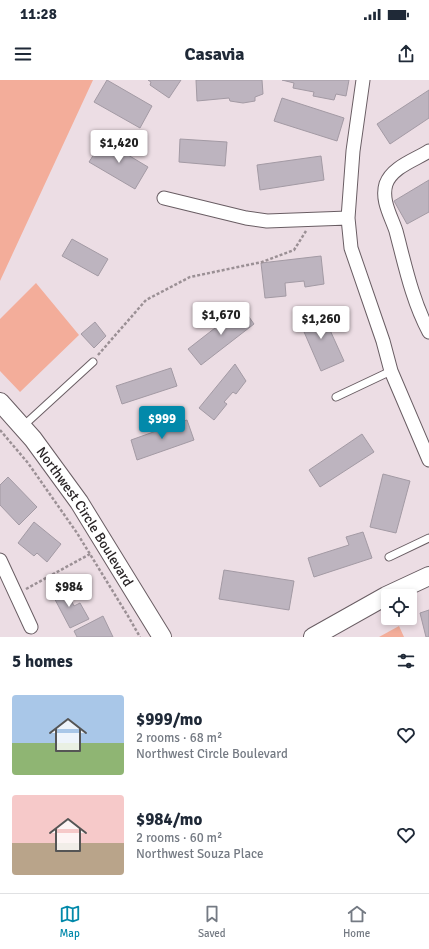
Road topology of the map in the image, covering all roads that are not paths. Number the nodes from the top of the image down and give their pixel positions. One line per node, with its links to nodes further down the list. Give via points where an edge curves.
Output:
1 (363, 80): 4 (street)
2 (429, 151): 5 (street, via 395,171 387,183 385,198 412,292)
3 (164, 198): 4 (street, via 246,218)
4 (348, 218): 7 (street, via 351,248 384,341)
5 (429, 332)
6 (92, 362): 10 (lane)
7 (391, 371): 8 (lane); 11 (street)
8 (336, 397)
9 (0, 402): 10 (main road, Northwest Circle Boulevard)
10 (22, 427): 17 (main road, Northwest Circle Boulevard, via 79,502)
11 (429, 460)
12 (429, 538): 13 (lane)
13 (389, 557)
14 (0, 560): 16 (street)
15 (429, 576): 18 (main road, via 386,596)
16 (31, 627)
17 (162, 637)
18 (313, 637)

